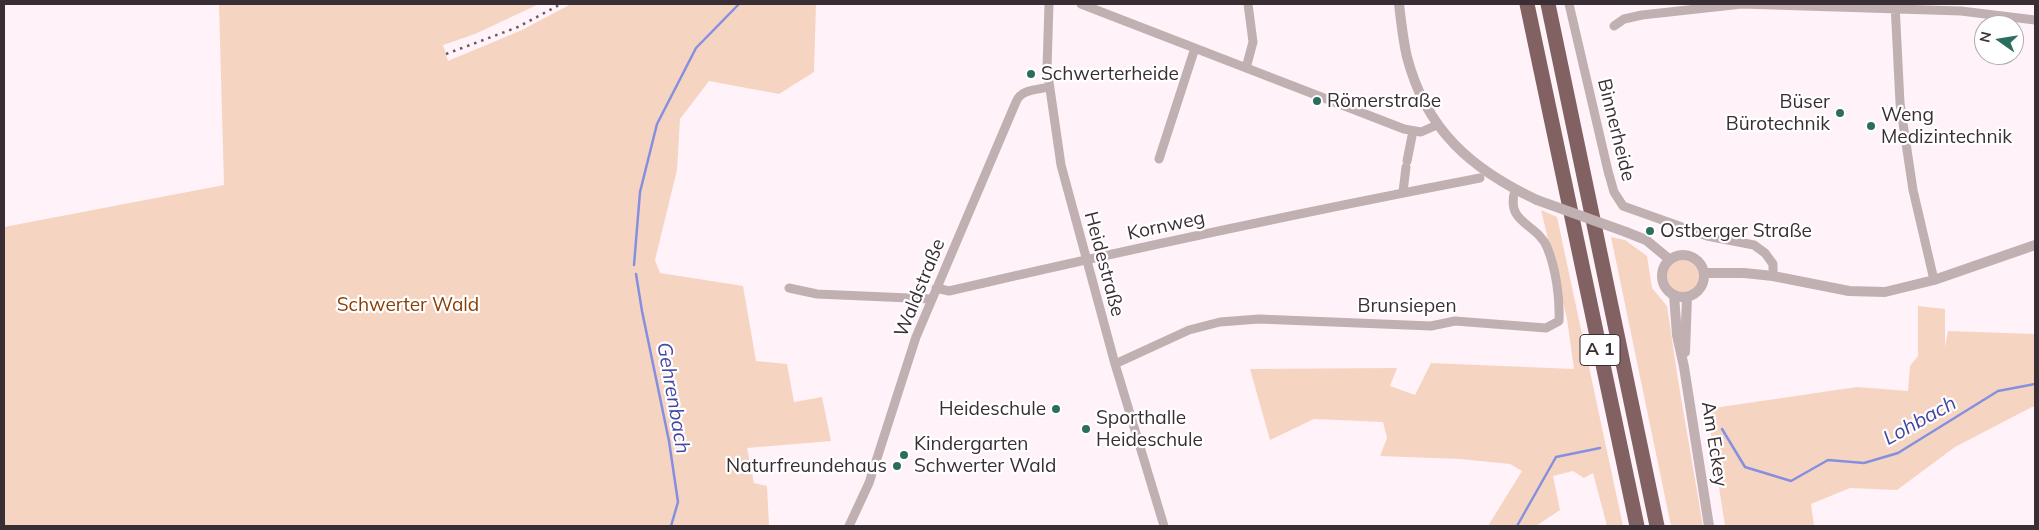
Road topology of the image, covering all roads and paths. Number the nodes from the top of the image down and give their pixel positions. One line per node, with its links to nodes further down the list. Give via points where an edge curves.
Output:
1 (1048, 4): 13 (street, Heidestraße)
2 (1082, 4): 11 (street)
3 (1248, 4): 12 (street, via 1253,42)
4 (1398, 4): 14 (street, via 1410,67)
5 (1527, 4): 35 (highway, A 1)
6 (1548, 4): 36 (highway, A 1)
7 (1569, 4): 24 (street, Binnerheide, via 1608,171 1614,192 1623,206 1706,236 1754,245 1773,264)
8 (1895, 6): 9 (street); 10 (street, via 1726,5 1642,15); 25 (street, via 1900,103 1912,190)
9 (2035, 20)
10 (1614, 26)
11 (1196, 48): 12 (street); 16 (street)
12 (1246, 68): 15 (street)
13 (1049, 88): 21 (street, Heidestraße, via 1061,165); 27 (street, Waldstraße, via 1018,96)
14 (1437, 125): 15 (street); 18 (street, via 1460,151)
15 (1413, 132): 19 (street)
16 (1159, 160)
17 (1480, 178): 19 (street, Kornweg)
18 (1515, 190): 22 (street, bridge, via 1646,240); 31 (street, Brunsiepen, via 1513,206 1516,214 1543,240 1550,257 1560,305 1559,321 1546,328 1455,321 1431,326 1259,319 1220,322 1199,327)
19 (1403, 192): 21 (street, Kornweg)
20 (2035, 245): 25 (street)
21 (1086, 259): 27 (street, Kornweg, via 949,291); 31 (street, Heidestraße)
22 (1669, 259): 23 (street, via 1676,255 1691,256); 28 (street, via 1664,264 1661,278)
23 (1704, 273): 24 (street); 29 (street, via 1702,286)
24 (1773, 276): 25 (street, via 1866,293 1898,290)
25 (1934, 280)
26 (789, 288): 30 (street, via 817,294)
27 (936, 288): 30 (street, Waldstraße)
28 (1674, 295): 29 (street); 32 (street, Am Eckey)
29 (1687, 297): 32 (street, Am Eckey)
30 (932, 299): 33 (street, Waldstraße, via 916,337 869,483)
31 (1115, 364): 34 (street, Heidestraße)
32 (1684, 368): 37 (street, Am Eckey)
33 (849, 526)
34 (1164, 526)
35 (1637, 526)
36 (1657, 526)
37 (1709, 526)

